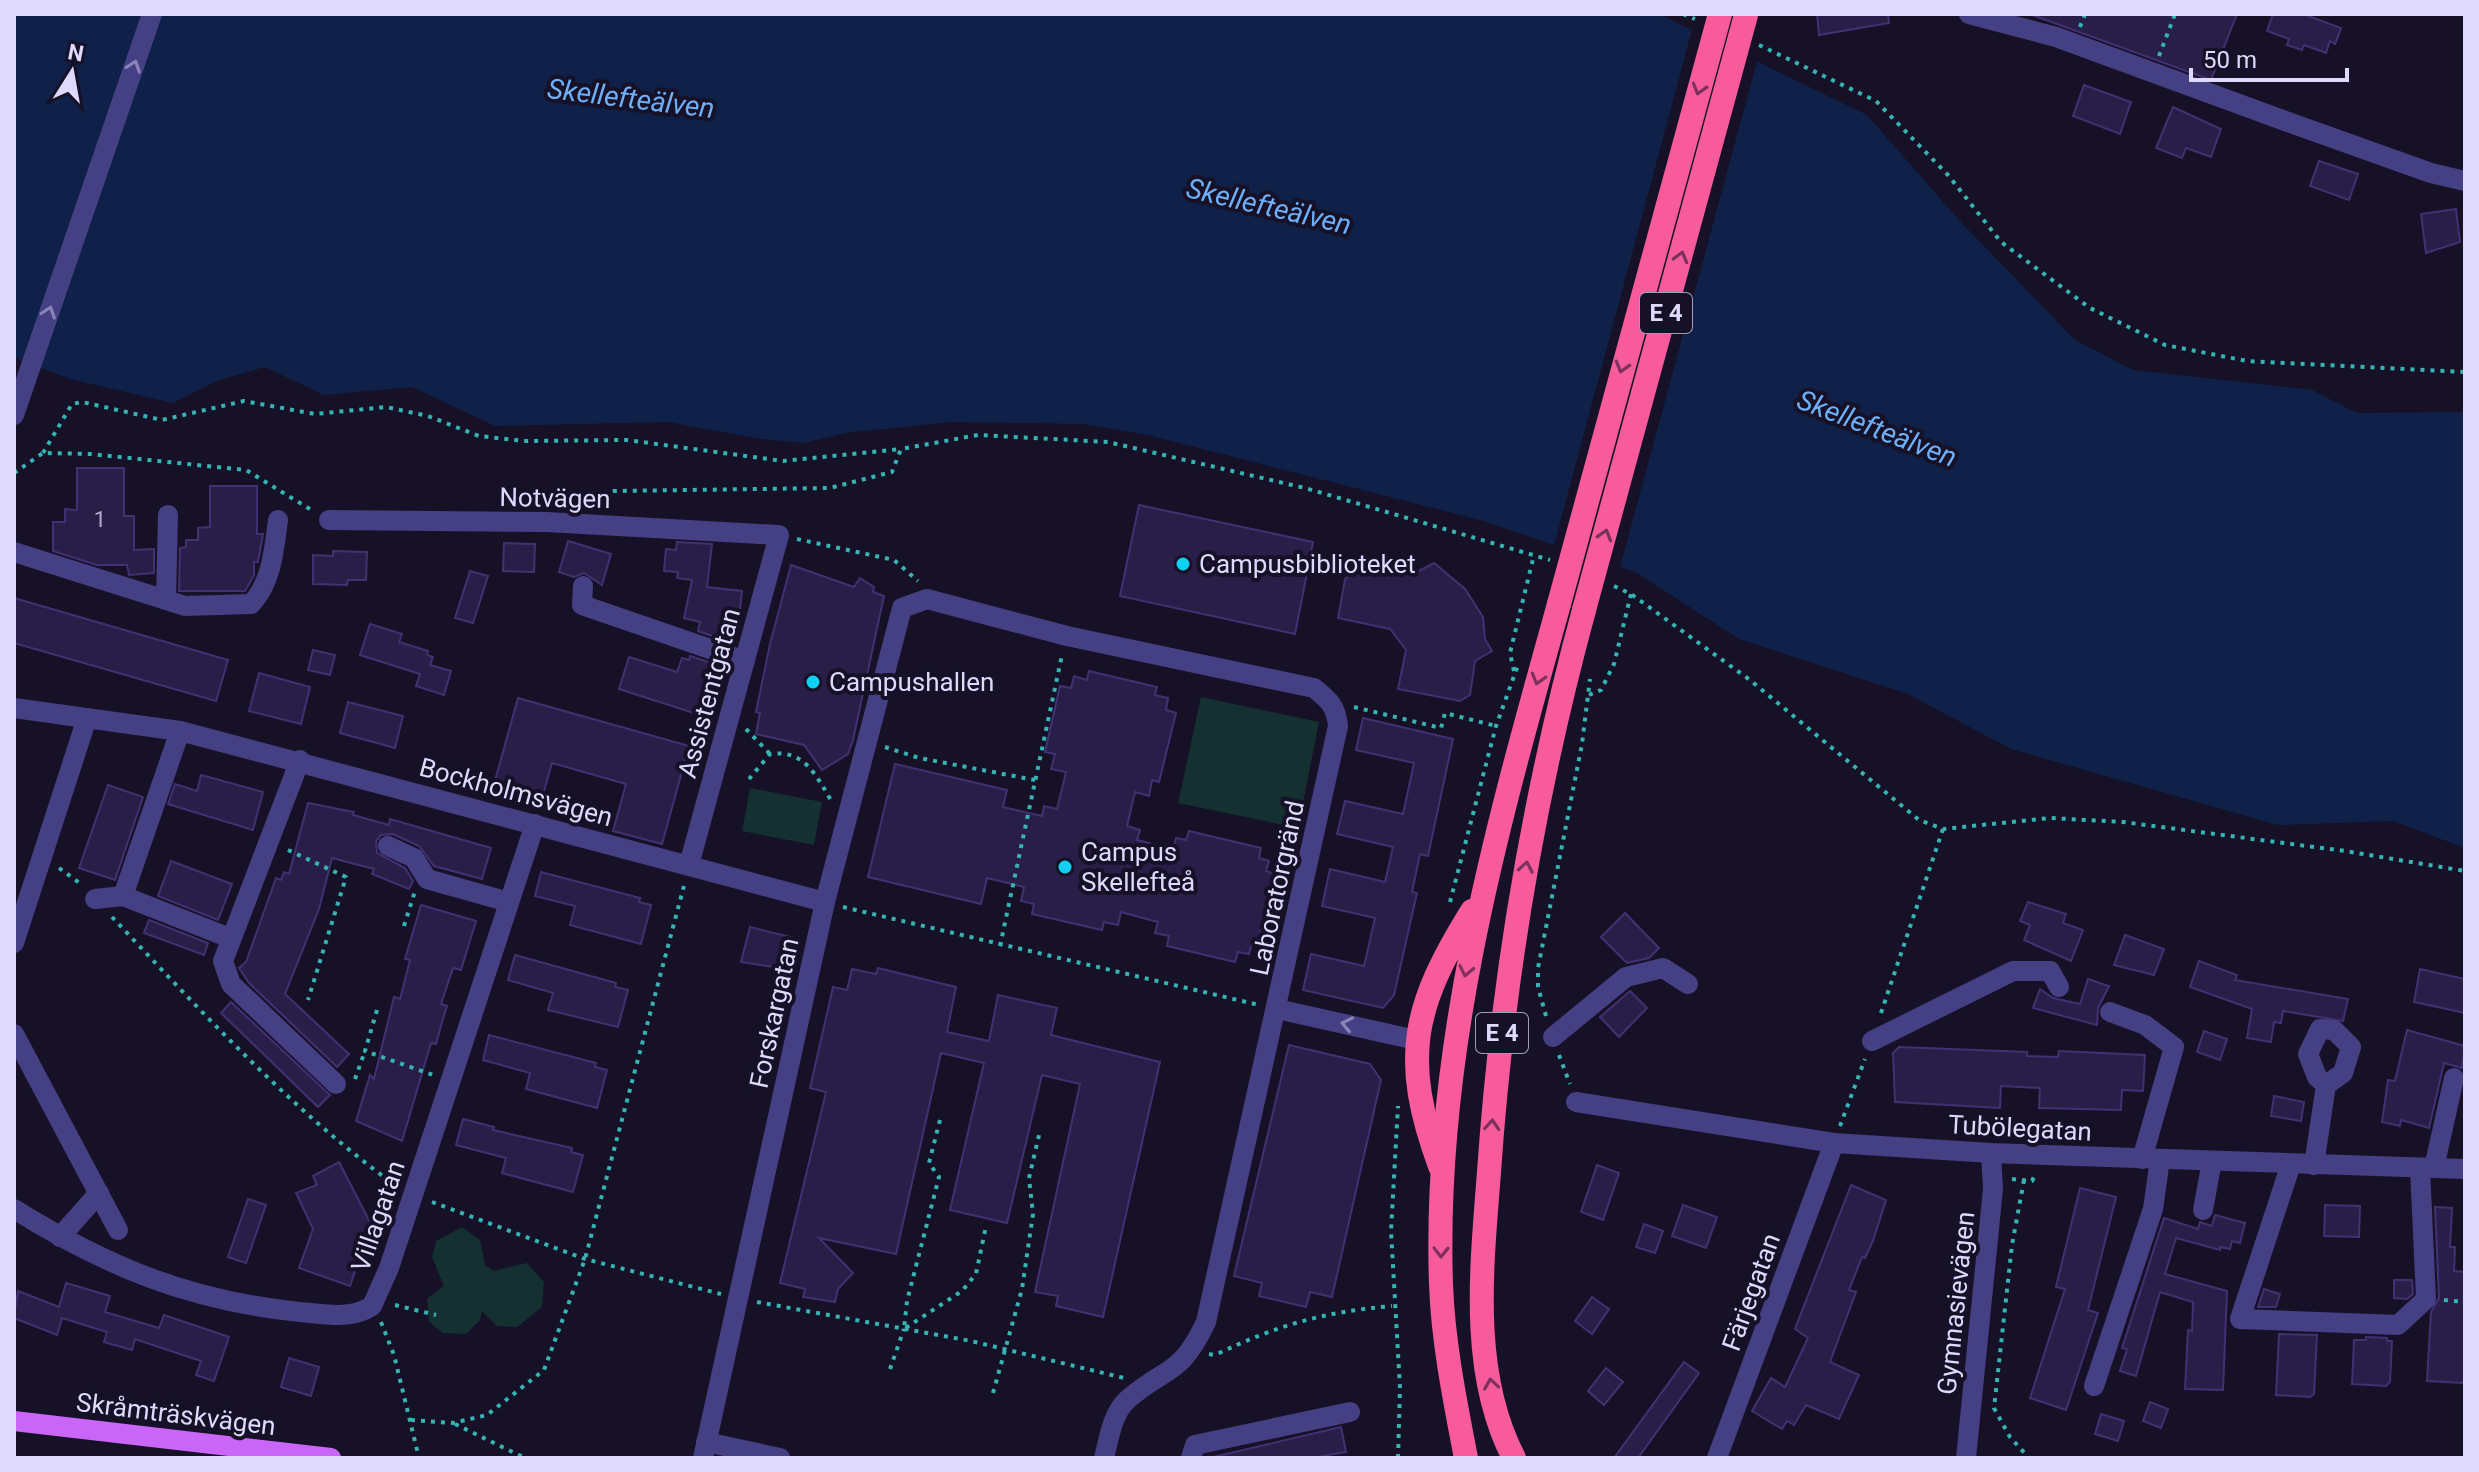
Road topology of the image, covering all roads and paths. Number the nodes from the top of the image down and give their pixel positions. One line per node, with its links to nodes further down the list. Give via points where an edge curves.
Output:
1 (152, 14): 12 (street, one-way to 1)
2 (1683, 14): 6 (path)
3 (1969, 14): 7 (street)
4 (2175, 14): 9 (path)
5 (1746, 15): 123 (highway, E 4, one-way to 5, bridge, via 1494,1406 1483,1335 1494,1094 1513,947 1540,791 1584,610)
6 (1708, 17): 54 (highway, E 4, one-way to 54, bridge)
7 (2005, 21): 9 (street)
8 (1752, 42): 11 (path, via 1876,101 1948,175 2001,242 2090,308 2165,345 2247,361)
9 (2153, 73): 10 (street)
10 (2465, 181)
11 (2465, 372)
12 (14, 415)
13 (901, 449): 14 (path, via 783,461 627,440 479,436 386,407 315,414 244,401 162,420 72,404); 19 (path, via 892,472 857,484 614,491 560,504); 22 (path, via 978,435 1108,442 1305,488)
14 (43, 453): 15 (path); 18 (path, via 246,470)
15 (14, 473)
16 (168, 515): 28 (street)
17 (278, 520): 28 (street, via 262,593 251,604 185,606)
18 (329, 520): 19 (street, Notvägen)
19 (547, 522): 20 (street, Notvägen)
20 (779, 535): 27 (path, via 894,560 925,587); 30 (street, Assistentgatan)
21 (14, 552): 28 (street)
22 (1534, 555): 23 (path); 32 (path, via 1510,653)
23 (1556, 561)
24 (1604, 581): 26 (path)
25 (583, 586): 30 (street, via 582,605)
26 (1631, 594): 33 (path, via 1614,664 1601,690); 47 (path, via 1750,680 1919,820)
27 (927, 599): 29 (street); 40 (street, Forskargatan, via 902,608)
28 (166, 600)
29 (1067, 636): 34 (street, via 1314,688); 44 (path)
30 (745, 661): 36 (street, Assistentgatan)
31 (1590, 668): 33 (path)
32 (1514, 671)
33 (1589, 695): 70 (path, via 1538,968 1538,987)
34 (1332, 702): 38 (path, via 1441,728 1445,713); 66 (street, Laboratorgränd, via 1338,726)
35 (14, 708): 37 (street, Bockholmsvägen)
36 (731, 712): 41 (path); 51 (street, Assistentgatan)
37 (87, 718): 39 (street, Bockholmsvägen); 50 (street)
38 (1496, 726)
39 (180, 731): 42 (street, Bockholmsvägen); 55 (street)
40 (867, 741): 44 (path, via 919,758); 46 (street, Forskargatan)
41 (770, 754): 43 (path); 46 (path, via 788,752 804,761)
42 (300, 760): 45 (street, Bockholmsvägen); 48 (street)
43 (749, 779)
44 (1035, 780): 62 (path)
45 (535, 824): 51 (street, Bockholmsvägen); 57 (street, Villagatan)
46 (845, 825): 58 (street, Forskargatan)
47 (1943, 829): 53 (path, via 2050,818 2123,822); 72 (path)
48 (268, 839): 60 (street); 65 (path, via 346,877)
49 (388, 846): 52 (street, via 414,858)
50 (44, 857): 56 (path); 61 (street)
51 (689, 865): 58 (street, Bockholmsvägen); 97 (path)
52 (421, 869): 57 (street, via 427,879); 59 (path)
53 (2465, 871)
54 (1482, 895): 71 (highway, via 1426,997); 88 (highway, E 4, one-way to 88, via 1451,1069)
55 (123, 896): 56 (street); 60 (street)
56 (95, 899): 91 (path, via 337,1143)
57 (509, 902): 74 (street, Villagatan)
58 (825, 902): 62 (path); 115 (street, Forskargatan)
59 (404, 926)
60 (230, 938): 75 (street, via 223,961 231,984)
61 (14, 943)
62 (1000, 946): 66 (path)
63 (1688, 984): 70 (street, via 1663,968 1626,977)
64 (2059, 987): 72 (street, via 2050,971 2013,971)
65 (308, 1000)
66 (1277, 1009): 71 (street, one-way to 66); 106 (street, Laboratorgränd, via 1206,1322)
67 (377, 1010): 74 (path, via 365,1051)
68 (2110, 1012): 82 (street, via 2145,1025 2174,1047)
69 (14, 1034): 90 (street)
70 (1553, 1037): 77 (path)
71 (1416, 1040): 88 (highway, via 1426,1129)
72 (1872, 1041): 80 (path)
73 (2454, 1078): 86 (street)
74 (450, 1081): 91 (street, Villagatan)
75 (336, 1084)
76 (2326, 1085): 85 (street)
77 (1576, 1102): 80 (street, Tubölegatan)
78 (940, 1120): 104 (path, via 929,1163 939,1177)
79 (1039, 1135): 105 (path, via 1029,1178 1033,1214 1022,1289)
80 (1834, 1143): 81 (street, Tubölegatan); 124 (street, Färjegatan)
81 (1991, 1153): 82 (street, Tubölegatan); 125 (street, Gymnasievägen, via 1993,1189)
82 (2151, 1159): 83 (street, Tubölegatan); 108 (street, via 2153,1209)
83 (2212, 1161): 84 (street, Tubölegatan); 93 (street)
84 (2291, 1164): 85 (street, Tubölegatan); 86 (street, via 2240,1319 2398,1325 2426,1299)
85 (2314, 1165): 86 (street, Tubölegatan)
86 (2427, 1168): 87 (street, Tubölegatan)
87 (2465, 1169)
88 (1443, 1174): 122 (highway, E 4, one-way to 122, via 1441,1285 1450,1376)
89 (2024, 1180): 126 (path, via 1994,1408)
90 (99, 1193): 95 (street); 96 (street)
91 (413, 1195): 97 (path); 101 (street, Villagatan)
92 (14, 1209): 96 (street, Villagatan)
93 (2203, 1210)
94 (986, 1226): 104 (path, via 976,1274 962,1291)
95 (118, 1230)
96 (60, 1237): 101 (street, Villagatan, via 140,1277 237,1304 347,1315)
97 (585, 1259): 98 (path); 114 (path, via 544,1370 487,1415)
98 (728, 1296)
99 (754, 1301): 104 (path)
100 (395, 1305): 103 (path)
101 (372, 1306): 112 (path, via 388,1332)
102 (1392, 1306): 106 (path, via 1333,1311 1266,1331 1215,1355)
103 (436, 1315)
104 (904, 1329): 105 (path); 107 (path)
105 (1003, 1349): 109 (path, via 1123,1378); 110 (path)
106 (1191, 1352): 109 (street, Laboratorgränd)
107 (890, 1369)
108 (2094, 1386)
109 (1143, 1391): 120 (street, Laboratorgränd, via 1126,1401 1113,1422)
110 (993, 1393)
111 (1350, 1412): 121 (street, via 1195,1445)
112 (411, 1420): 114 (path); 117 (path)
113 (14, 1421): 116 (main road, Skråmträskvägen)
114 (453, 1423): 118 (path)
115 (704, 1450): 119 (street)
116 (331, 1458)
117 (419, 1458)
118 (525, 1458)
119 (780, 1458)
120 (1104, 1458)
121 (1191, 1458)
122 (1466, 1458)
123 (1514, 1458)
124 (1717, 1458)
125 (1966, 1458)
126 (2029, 1458)

